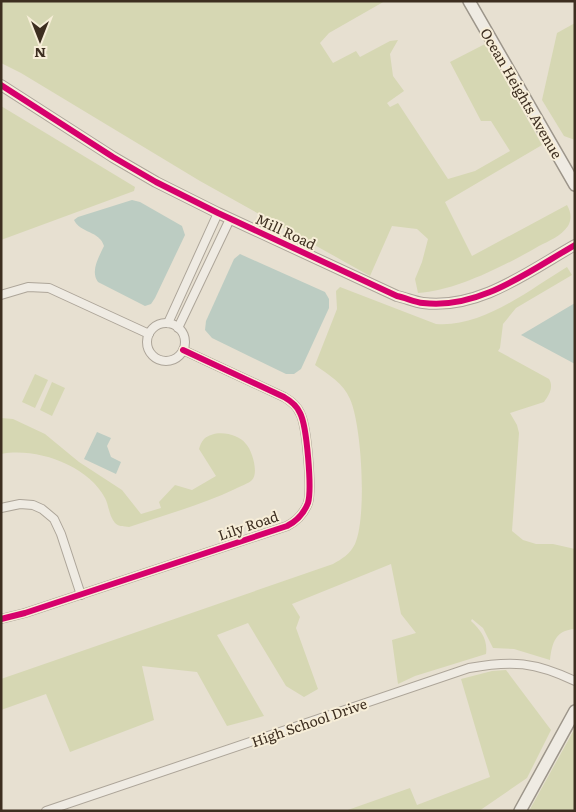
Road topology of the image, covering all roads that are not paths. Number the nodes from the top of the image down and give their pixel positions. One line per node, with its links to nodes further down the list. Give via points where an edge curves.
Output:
1 (469, 1): 3 (main road, Ocean Heights Avenue)
2 (1, 85): 4 (street, Mill Road, via 119,161)
3 (575, 185)
4 (218, 213): 5 (street, Mill Road); 8 (street)
5 (230, 219): 6 (street, Mill Road, via 388,292 423,303 461,302 478,297); 9 (street)
6 (575, 246)
7 (1, 296): 10 (street, via 28,287 49,288)
8 (168, 324): 9 (street); 10 (street, via 157,326)
9 (178, 328): 11 (street, via 184,338)
10 (149, 334): 11 (street, via 147,346 158,359 175,358)
11 (183, 350): 13 (street, Lily Road, via 284,396 297,408 305,429 308,504 287,526)
12 (1, 508): 13 (street, via 32,505 54,518)
13 (82, 595): 14 (street, Lily Road)
14 (1, 619)
15 (575, 681): 17 (street, High School Drive, via 549,670 517,663 469,668)
16 (575, 711): 18 (main road)
17 (46, 811)
18 (520, 811)

